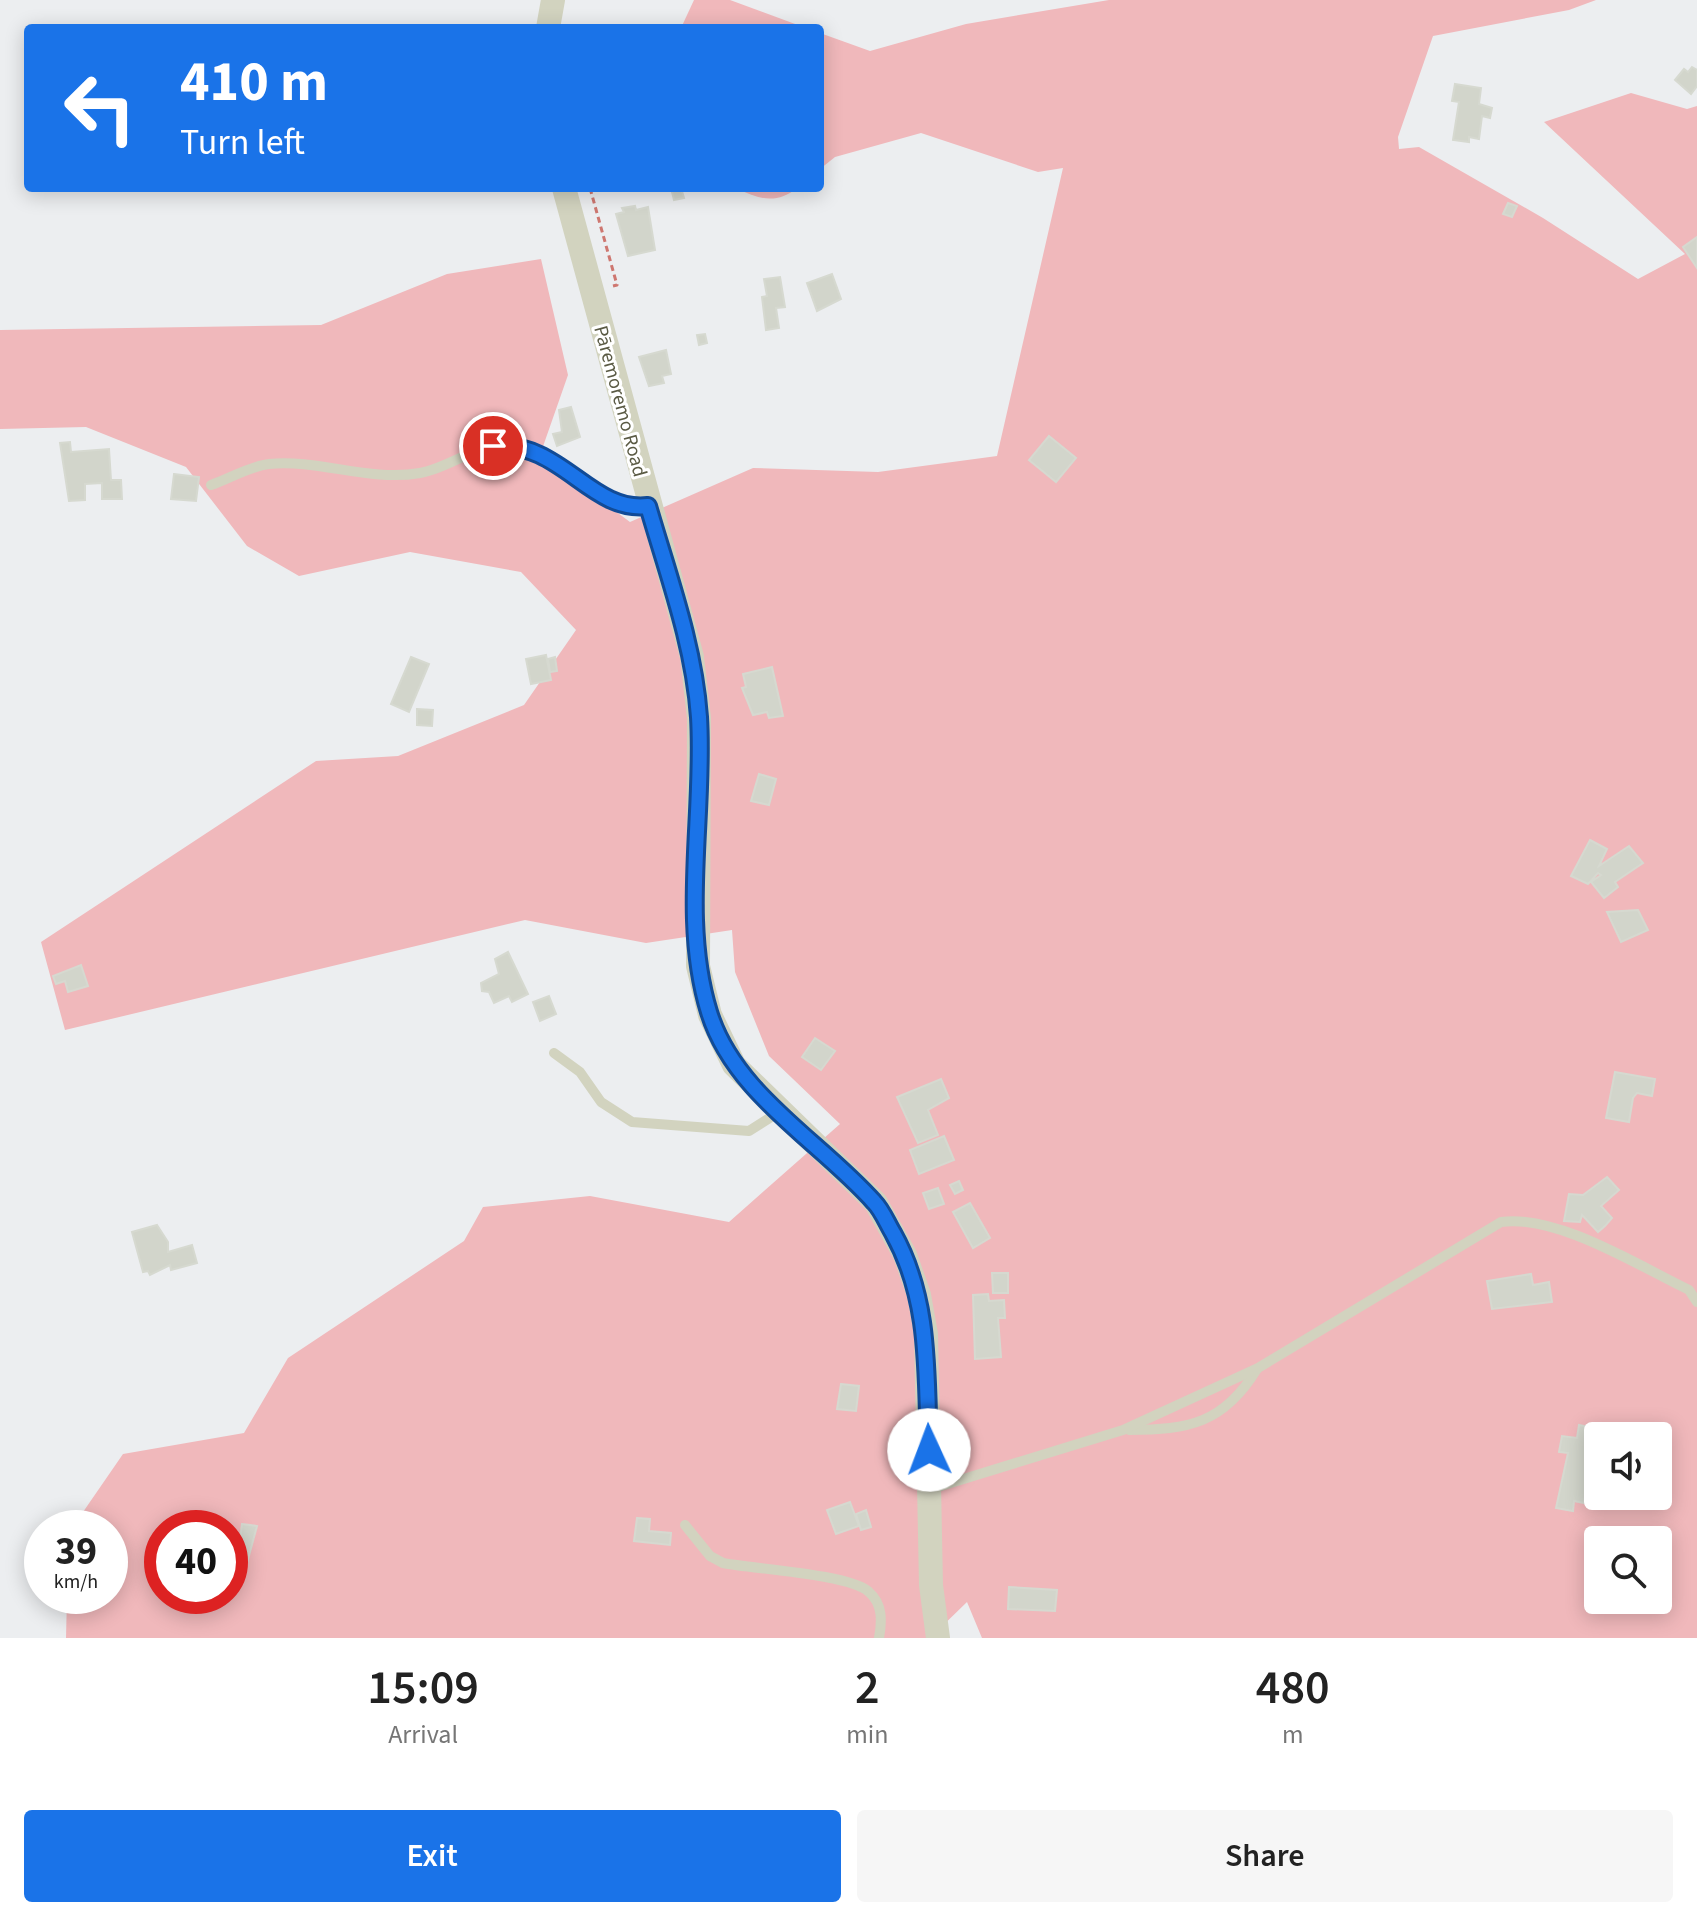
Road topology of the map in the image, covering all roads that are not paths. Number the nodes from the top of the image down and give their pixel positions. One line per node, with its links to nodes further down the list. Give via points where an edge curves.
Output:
1 (553, 0): 2 (street)
2 (549, 24)
3 (565, 192): 5 (street, Pāremoremo Road)
4 (211, 485): 5 (lane, via 268,464 391,477 425,472 509,445 564,467 608,500 628,508)
5 (648, 506): 7 (street, Pāremoremo Road, via 692,657 699,718 698,966 710,1015 734,1065)
6 (554, 1053): 7 (lane, via 580,1072 601,1102 632,1122 749,1131)
7 (779, 1112): 11 (street, Pāremoremo Road, via 876,1203 905,1255 926,1334)
8 (1697, 1302): 9 (lane, via 1689,1290 1562,1232 1530,1222 1501,1222)
9 (1258, 1368): 10 (lane); 10 (lane, via 1221,1412 1172,1430)
10 (1123, 1430): 11 (lane)
11 (929, 1489): 14 (street, Pāremoremo Road)
12 (685, 1525): 13 (lane, via 710,1556 723,1563 860,1585 878,1602)
13 (879, 1638)
14 (938, 1638)

